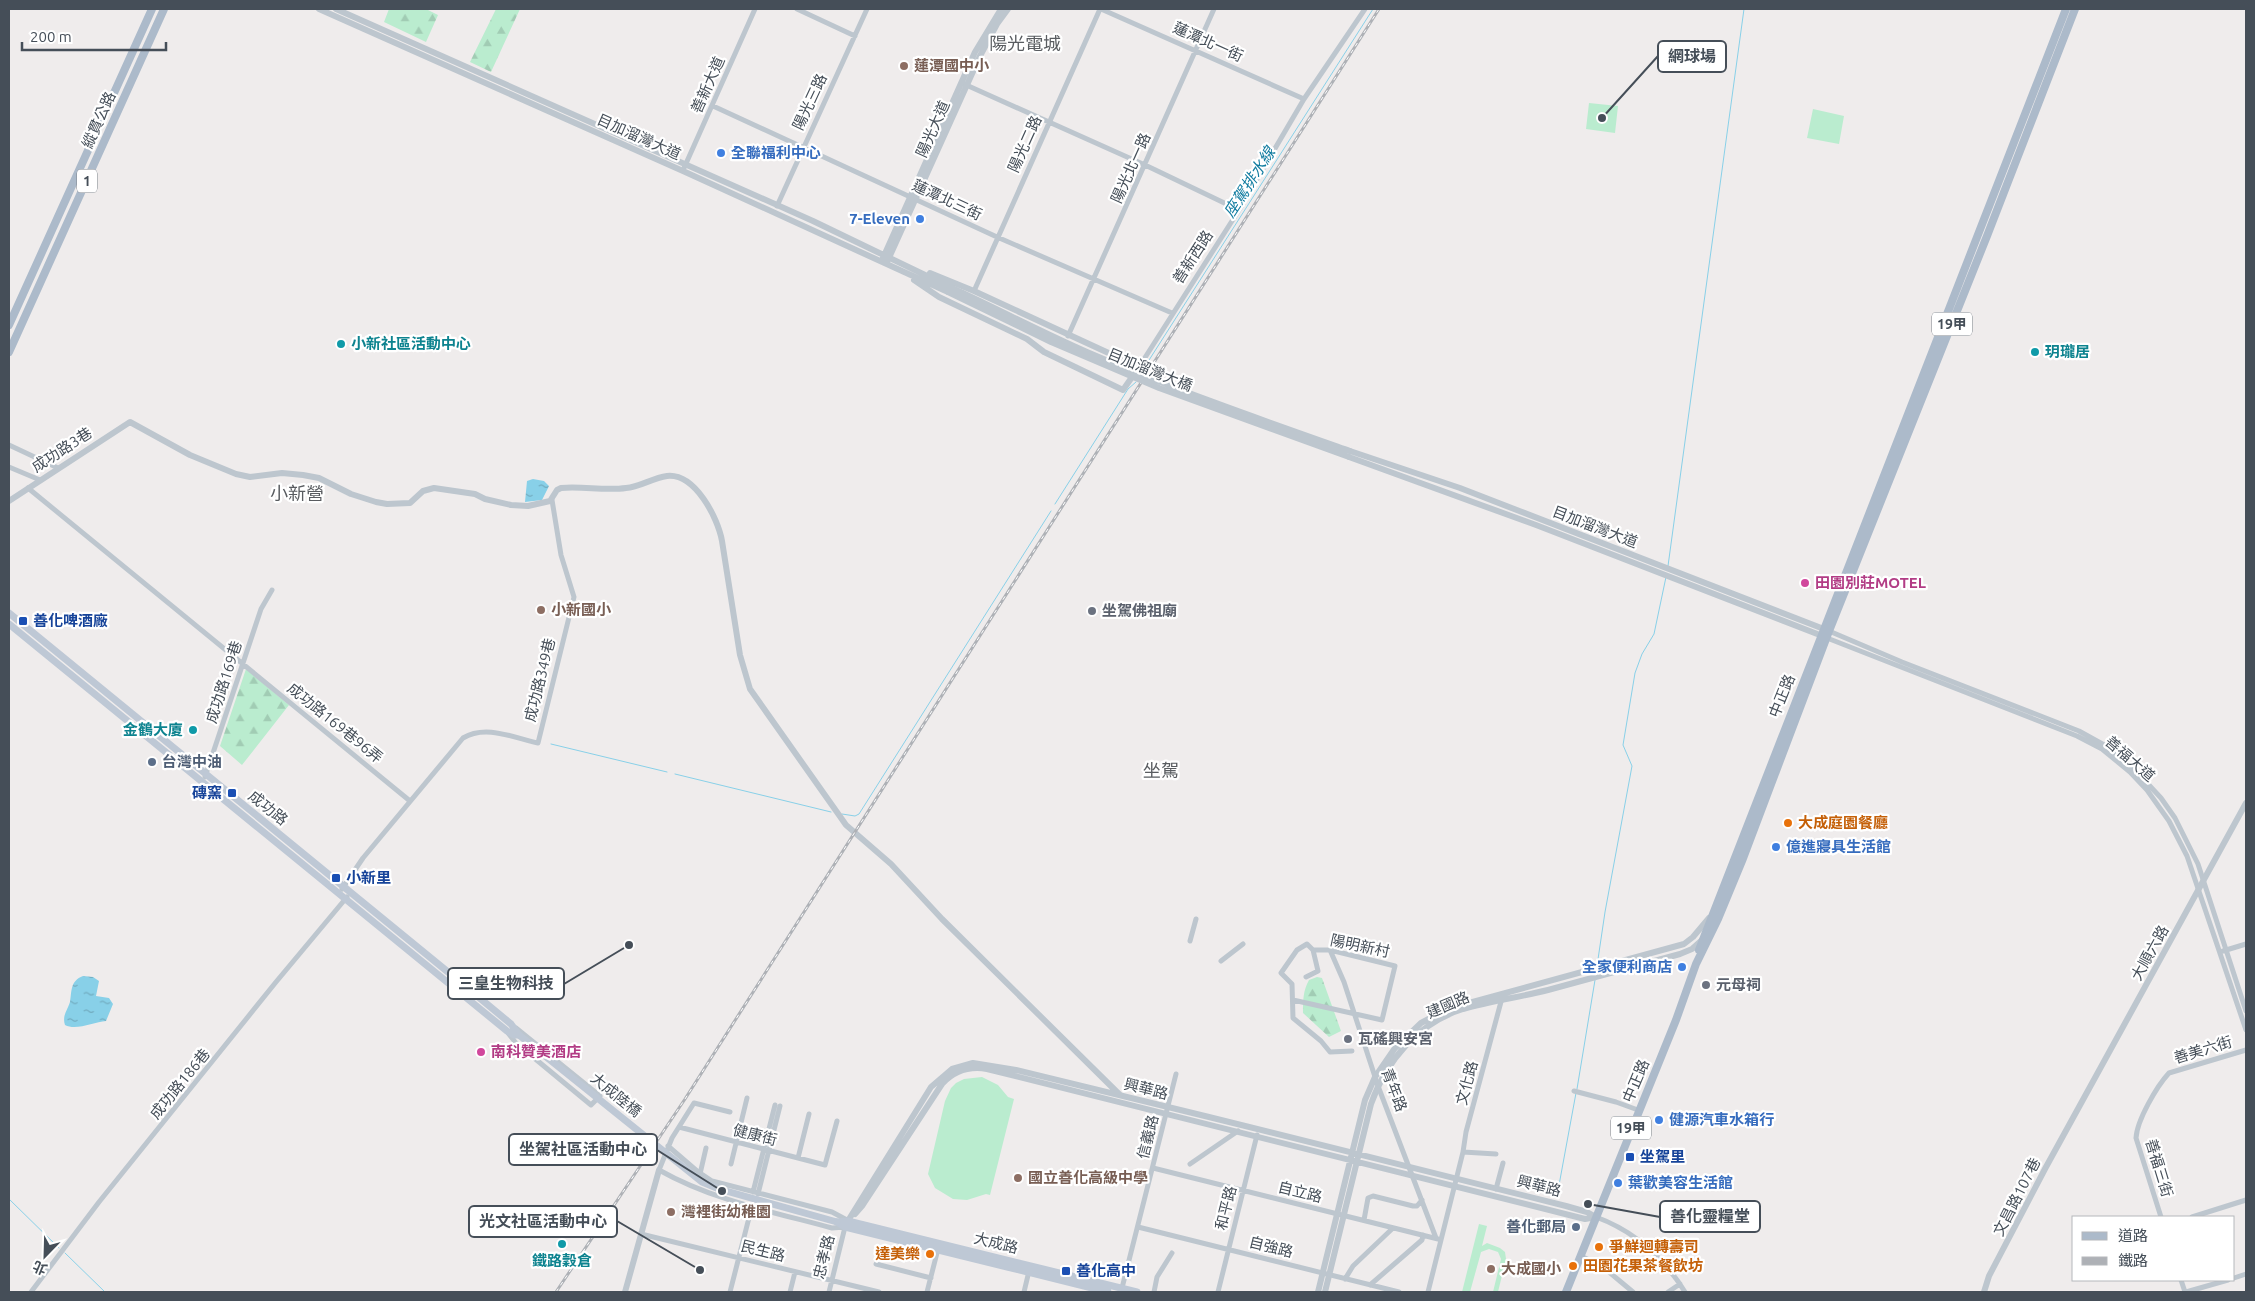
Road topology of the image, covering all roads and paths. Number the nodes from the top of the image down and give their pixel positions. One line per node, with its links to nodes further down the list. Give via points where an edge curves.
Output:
1 (152, 9): 35 (main road, 縱貫公路 / 1)
2 (164, 9): 37 (main road, 縱貫公路 / 1)
3 (319, 9): 23 (street, 目加溜灣大道)
4 (336, 9): 23 (street, 目加溜灣大道)
5 (755, 9): 19 (street, 善新大道)
6 (797, 9): 15 (street)
7 (867, 9): 15 (street, 陽光三路)
8 (1001, 9): 17 (street, 陽光大道, via 975,52)
9 (1008, 9): 17 (street, 陽光大道)
10 (1101, 9): 16 (street, 蓮潭北一街); 20 (street, 陽光二路)
11 (1214, 9): 16 (street, 陽光北一路)
12 (1365, 9): 18 (street, 善新西路)
13 (2066, 9): 50 (main road, 19甲)
14 (2075, 9): 50 (main road, 19甲)
15 (855, 36): 21 (street, 陽光三路)
16 (1196, 50): 18 (street, 蓮潭北一街); 22 (street, 陽光北一路)
17 (964, 84): 20 (street); 24 (street, 陽光大道)
18 (1304, 99): 26 (street, 善新西路)
19 (713, 106): 21 (street, 蓮潭北三街); 23 (street, 善新大道)
20 (1049, 121): 22 (street); 27 (street, 陽光二路)
21 (802, 146): 24 (street, 蓮潭北三街); 25 (street, 陽光三路)
22 (1145, 165): 26 (street); 31 (street, 陽光北一路)
23 (684, 168): 25 (street, 目加溜灣大道); 28 (street, 目加溜灣大道)
24 (913, 197): 27 (street, 蓮潭北三街); 28 (street, 陽光大道)
25 (777, 206): 28 (street, 目加溜灣大道)
26 (1239, 210): 34 (street, 善新西路)
27 (997, 237): 31 (street, 蓮潭北三街); 33 (street, 陽光二路)
28 (885, 259): 29 (street, 目加溜灣大道); 30 (street, 目加溜灣大道)
29 (902, 262): 32 (street, 目加溜灣大道); 33 (street)
30 (897, 268): 32 (street, 目加溜灣大道); 38 (street, via 939,297 1123,390)
31 (1094, 279): 34 (street, 蓮潭北三街); 36 (street, 陽光北一路)
32 (949, 290): 40 (street, 目加溜灣大橋, bridge, via 1120,366)
33 (974, 291): 36 (street)
34 (1172, 313): 38 (street, 善新西路)
35 (9, 325)
36 (1068, 336): 38 (street)
37 (9, 352)
38 (1138, 367)
39 (9, 445): 42 (street)
40 (1350, 454): 50 (street, 目加溜灣大道); 50 (street, 目加溜灣大道, via 1460,488 1666,567)
41 (9, 467): 43 (street)
42 (58, 468): 43 (street, 成功路3巷); 45 (street, 成功路3巷, via 130,422 173,447 228,471 250,477 282,473 315,477 351,494 383,504 410,503 423,491 434,488 475,494 512,505 532,506)
43 (40, 480): 44 (street, 成功路3巷)
44 (28, 488): 46 (street, 成功路3巷); 51 (street, 成功路169巷96弄)
45 (552, 500): 54 (street, 成功路349巷, via 561,554 574,597 538,743 486,731 468,735 459,741); 87 (street, via 557,490 562,488 627,488 670,476 683,479 692,486 708,506 720,530 740,655 748,684 789,746 846,825 891,864 942,919)
46 (9, 501)
47 (272, 590): 51 (street, 成功路169巷, via 261,609)
48 (9, 613): 52 (main road, 成功路)
49 (9, 624): 53 (main road, 成功路)
50 (1825, 633): 56 (street, 善福大道, via 2079,731 2106,746 2144,778 2168,808 2188,840); 58 (street, 善福大道, via 2077,736 2102,750 2135,777 2162,810 2182,844); 62 (main road, 中正路 / 19甲)
51 (243, 666): 52 (street, 成功路169巷); 54 (street, 成功路169巷96弄)
52 (206, 776): 53 (street, 成功路169巷); 57 (main road, 成功路)
53 (202, 782): 60 (main road, 成功路)
54 (410, 801): 57 (street, 成功路349巷)
55 (2246, 804): 56 (street, 大順六路)
56 (2203, 882): 58 (street, 大順六路); 70 (street, 善福大道)
57 (344, 887): 59 (main road, 成功路); 60 (street, 成功路349巷)
58 (2198, 889): 70 (street, 善福大道); 94 (street, 大順六路)
59 (350, 893): 61 (street, 成功路186巷); 78 (main road, 成功路)
60 (338, 894): 61 (main road, 成功路)
61 (345, 900): 78 (main road, 成功路); 150 (street, 成功路186巷, via 276,982)
62 (1714, 918): 65 (main road, 中正路 / 19甲); 72 (main road, 中正路 / 19甲); 74 (street, 建國路, via 1684,944)
63 (1196, 919): 64 (street)
64 (1190, 941)
65 (1701, 942): 72 (main road, 中正路 / 19甲); 74 (street, 建國路, via 1686,952 1548,990)
66 (1243, 944): 71 (street)
67 (2246, 944): 70 (street)
68 (1312, 950): 69 (street, 陽明新村); 73 (street, via 1318,971); 75 (street, 陽明新村, via 1307,944 1296,950 1281,973 1292,984)
69 (1330, 950): 77 (street, 青年路); 77 (street, 陽明新村, via 1395,966 1382,1020)
70 (2224, 951): 76 (street, 善福大道); 79 (street, 善福大道)
71 (1220, 961)
72 (1696, 964): 91 (main road, 中正路 / 19甲)
73 (1306, 977)
74 (1501, 997): 84 (street, 建國路, via 1457,1004 1421,1023 1395,1048); 85 (street, 建國路, via 1461,1010 1426,1028 1399,1052); 104 (street, 文化路)
75 (1293, 1000): 77 (street, 陽明新村); 82 (street, 陽明新村, via 1293,1018 1330,1052)
76 (2246, 1011)
77 (1353, 1014): 84 (street, 青年路)
78 (509, 1027): 78 (street, 成功路, via 516,1044 591,1105 600,1096); 80 (main road, 成功路)
79 (2246, 1030)
80 (520, 1035): 127 (main road, 大成陸橋, bridge, via 702,1182 719,1190)
81 (2246, 1050): 96 (street, 善美六街, via 2170,1073 2162,1081)
82 (1352, 1051)
83 (1176, 1074): 90 (street, 信義路)
84 (1375, 1077): 85 (street, 青年路); 106 (street, 建國路, via 1362,1110)
85 (1378, 1086): 106 (street, 建國路); 113 (street, 青年路)
86 (1574, 1091): 91 (street)
87 (1120, 1095): 90 (street, 興華路); 128 (street, 興華路, via 983,1063 957,1066 946,1072 931,1088)
88 (747, 1098): 100 (street)
89 (777, 1106): 103 (street)
90 (1167, 1110): 98 (street, 興華路); 99 (street, 興華路); 111 (street, 信義路); 128 (street, 興華路, via 987,1069 961,1070 939,1088 862,1206)
91 (1638, 1110): 125 (main road, 中正路 / 19甲)
92 (730, 1112): 97 (street, via 694,1103)
93 (808, 1114): 107 (street)
94 (2076, 1114): 170 (street, 文昌路107巷, via 1989,1276)
95 (837, 1121): 107 (street, 健康街, via 825,1165)
96 (2138, 1126): 123 (street, 善福三街, via 2136,1138)
97 (679, 1127): 100 (street, 健康街); 101 (street)
98 (1238, 1131): 99 (street, 興華路); 110 (street)
99 (1258, 1133): 106 (street, 興華路); 117 (street, 和平路)
100 (736, 1143): 103 (street, 健康街); 109 (street)
101 (668, 1146): 112 (street); 114 (street, 大成路)
102 (706, 1148): 114 (street)
103 (766, 1151): 107 (street, 健康街); 118 (street)
104 (1463, 1152): 105 (street); 115 (street, 文化路)
105 (1496, 1154)
106 (1353, 1157): 113 (street, 興華路); 122 (street, 建國路)
107 (798, 1158)
108 (1503, 1163): 116 (street)
109 (731, 1164)
110 (1190, 1164)
111 (1153, 1168): 117 (street, 自立路); 129 (street, 信義路)
112 (659, 1170): 121 (street, 大成路, via 698,1190); 131 (street)
113 (1412, 1172): 115 (street, 興華路); 119 (street, 青年路)
114 (700, 1174): 118 (street, 大成路, via 715,1182)
115 (1456, 1183): 116 (street, 興華路); 125 (street, 興華路, via 1585,1219); 133 (street)
116 (1496, 1189): 125 (street, 興華路)
117 (1243, 1191): 122 (street, 自立路); 135 (street, 和平路)
118 (755, 1193): 128 (street, 大成路, via 832,1212)
119 (1422, 1200): 126 (street, via 1413,1206 1373,1196 1368,1198); 133 (street, 青年路)
120 (2246, 1200): 124 (street)
121 (752, 1206): 128 (street, 大成路, via 832,1228); 138 (street)
122 (1340, 1214): 126 (street, 自立路); 142 (street, 建國路)
123 (2161, 1216)
124 (2195, 1216)
125 (1596, 1217): 137 (main road, 中正路 / 19甲); 147 (street, via 1644,1244)
126 (1364, 1220): 130 (street, 自立路)
127 (837, 1222): 128 (main road, 大成路)
128 (846, 1224): 134 (main road, 大成路); 145 (street, 忠孝路)
129 (1138, 1227): 135 (street, 自強路); 149 (street, 信義路)
130 (1393, 1228): 132 (street, 自立路); 144 (street, via 1353,1266)
131 (641, 1234): 138 (street, 民生路); 151 (street)
132 (1423, 1235): 133 (street, 自立路); 148 (street, via 1422,1240)
133 (1439, 1239): 165 (street)
134 (938, 1247): 140 (main road, 大成路); 143 (street)
135 (1229, 1250): 142 (street, 自強路); 161 (street, 和平路)
136 (1172, 1253): 160 (street, via 1157,1277)
137 (1581, 1256): 166 (main road, 中正路 / 19甲); 167 (street, via 1609,1271)
138 (738, 1258): 141 (street, 民生路); 152 (street)
139 (876, 1264): 143 (street)
140 (1030, 1269): 149 (main road, 大成路); 157 (street); 158 (main road, 大成路)
141 (795, 1272): 145 (street, 民生路); 153 (street)
142 (1326, 1274): 144 (street, 自強路); 162 (street, 建國路); 163 (street, 建國路)
143 (930, 1278): 156 (street)
144 (1345, 1279): 148 (street, 自強路)
145 (831, 1281): 154 (street, 忠孝路); 155 (street, 民生路)
146 (2224, 1281): 171 (street)
147 (1680, 1284): 168 (street); 169 (street)
148 (1370, 1285): 164 (street, 自強路)
149 (1122, 1290): 159 (main road, 大成路)
150 (31, 1292)
151 (628, 1292)
152 (730, 1292)
153 (790, 1292)
154 (828, 1292)
155 (879, 1292)
156 (927, 1292)
157 (1024, 1292)
158 (1108, 1292)
159 (1137, 1292)
160 (1154, 1292)
161 (1218, 1292)
162 (1318, 1292)
163 (1325, 1292)
164 (1398, 1292)
165 (1428, 1292)
166 (1566, 1292)
167 (1633, 1292)
168 (1668, 1292)
169 (1685, 1292)
170 (1984, 1292)
171 (2186, 1292)

